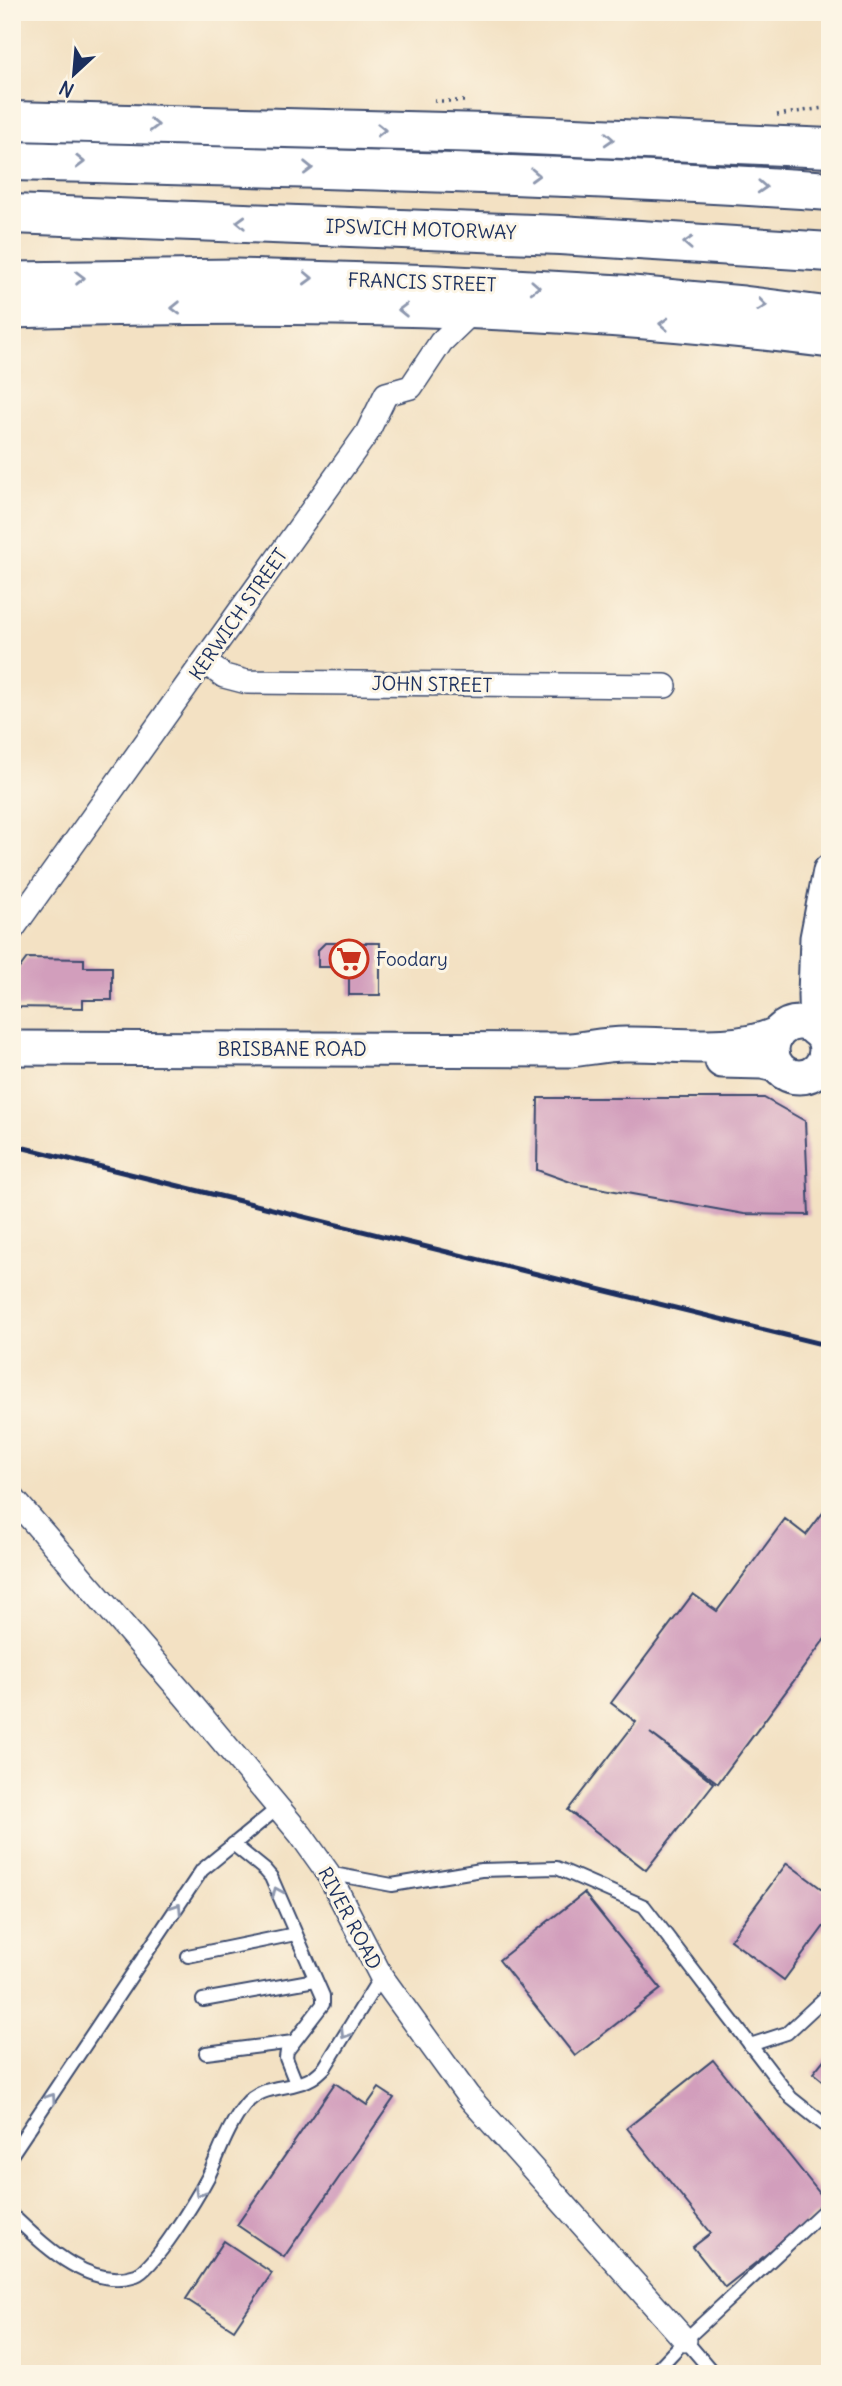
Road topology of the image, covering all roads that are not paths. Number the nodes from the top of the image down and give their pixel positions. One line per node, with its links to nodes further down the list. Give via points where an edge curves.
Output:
1 (12, 121): 3 (highway, one-way to 3, via 485,132)
2 (830, 125): 3 (highway, via 786,134)
3 (758, 146): 4 (highway)
4 (830, 148)
5 (12, 161): 6 (highway, one-way to 6, via 584,177)
6 (830, 191)
7 (12, 214): 8 (highway, IPSWICH MOTORWAY, one-way to 7, via 547,235)
8 (830, 252)
9 (12, 279): 12 (main road, FRANCIS STREET, one-way to 12, via 235,276 438,282 621,292)
10 (12, 311): 11 (main road, FRANCIS STREET, one-way to 10, via 265,307)
11 (471, 312): 13 (main road, FRANCIS STREET, one-way to 11, via 684,325); 14 (street, KERWICH STREET, via 441,342 411,387 386,394 367,433)
12 (830, 314)
13 (830, 341)
14 (204, 662): 15 (street, JOHN STREET, via 224,676 247,682); 17 (street, KERWICH STREET)
15 (665, 686)
16 (830, 871): 18 (main road)
17 (12, 930)
18 (817, 938): 19 (main road); 21 (main road, via 815,995)
19 (779, 1042): 20 (main road, BRISBANE ROAD, via 623,1044 571,1050); 21 (main road, via 799,1023); 21 (main road, via 782,1072 800,1078 810,1075)
20 (14, 1048)
21 (823, 1049)
22 (12, 1497): 23 (street, RIVER ROAD)
23 (278, 1808): 24 (lane); 25 (street, RIVER ROAD)
24 (233, 1844): 26 (lane, one-way to 24, via 271,1877); 37 (lane, one-way to 24, via 202,1870)
25 (328, 1873): 28 (street, RIVER ROAD); 33 (lane, via 392,1885 481,1870 557,1868 644,1906)
26 (295, 1934): 27 (lane); 29 (lane)
27 (188, 1956)
28 (381, 1976): 35 (lane, one-way to 35, via 325,2067); 40 (street, RIVER ROAD, via 468,2096)
29 (315, 1980): 31 (lane); 32 (lane, via 323,2004)
30 (830, 1993): 33 (lane, via 787,2033)
31 (203, 2000)
32 (293, 2042): 34 (lane); 35 (lane, via 286,2057)
33 (750, 2045): 36 (lane, via 791,2098)
34 (206, 2053)
35 (296, 2083): 39 (lane, one-way to 39, via 258,2093 245,2104 204,2185 171,2238 139,2275 115,2279 80,2270)
36 (830, 2129)
37 (12, 2154)
38 (830, 2205): 40 (lane)
39 (12, 2215)
40 (685, 2340): 41 (lane); 42 (lane)
41 (653, 2374)
42 (714, 2374)

